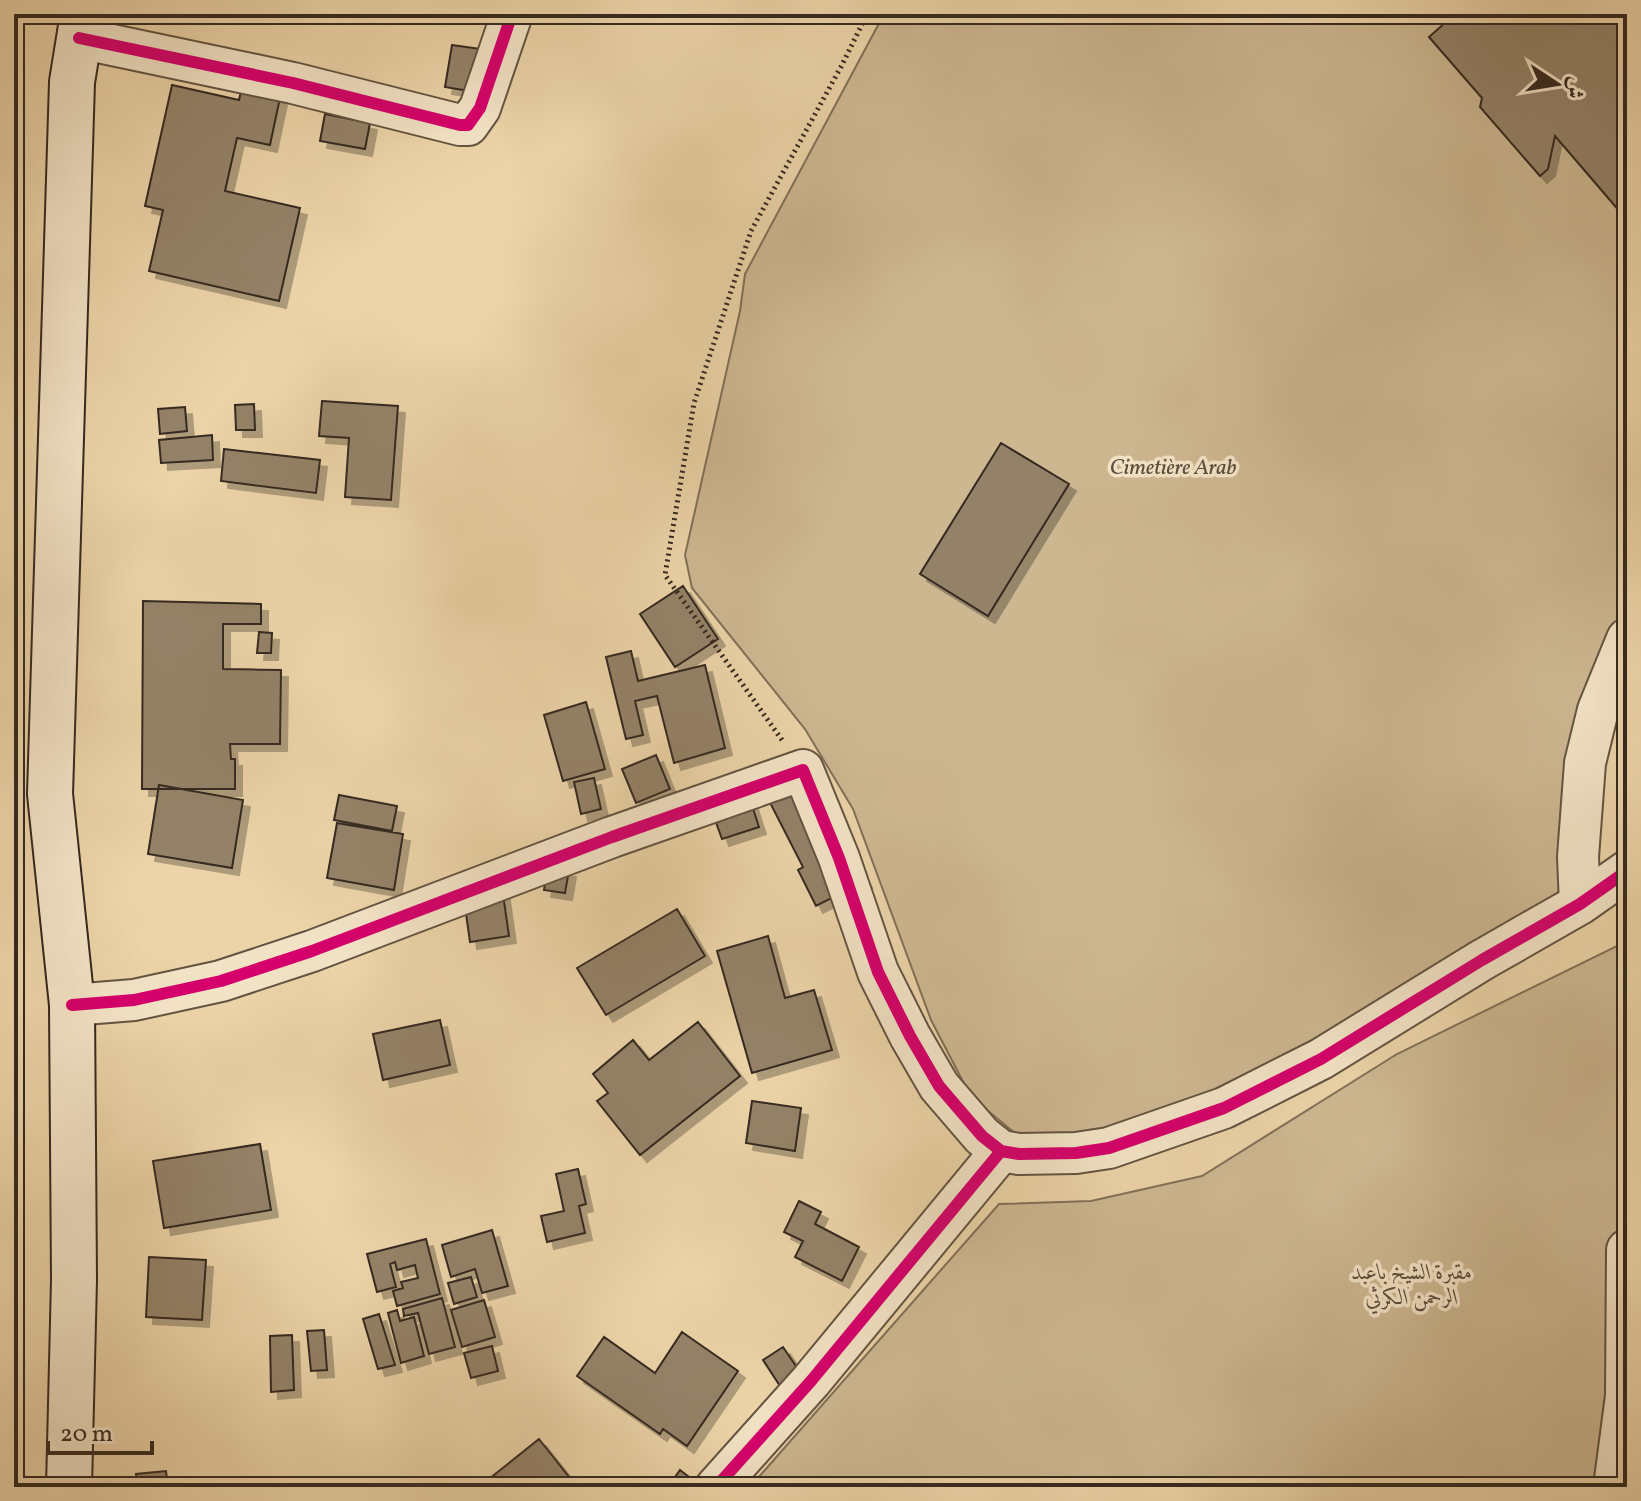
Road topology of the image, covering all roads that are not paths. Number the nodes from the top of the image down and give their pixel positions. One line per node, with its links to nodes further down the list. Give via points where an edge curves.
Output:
1 (512, 14): 2 (street, via 480,108 468,125)
2 (81, 26): 6 (main road, via 72,82 50,794)
3 (1627, 639): 5 (street, via 1598,710 1585,763)
4 (1627, 871): 5 (street)
5 (1580, 904): 7 (street, via 1321,1059 1224,1108 1109,1148 1038,1155)
6 (72, 1005): 7 (street, via 134,1000 221,981 803,770 878,972 910,1036 939,1086); 9 (main road)
7 (1001, 1151): 10 (street)
8 (1627, 1250): 11 (street, via 1626,1396)
9 (69, 1487)
10 (716, 1487)
11 (1614, 1487)

